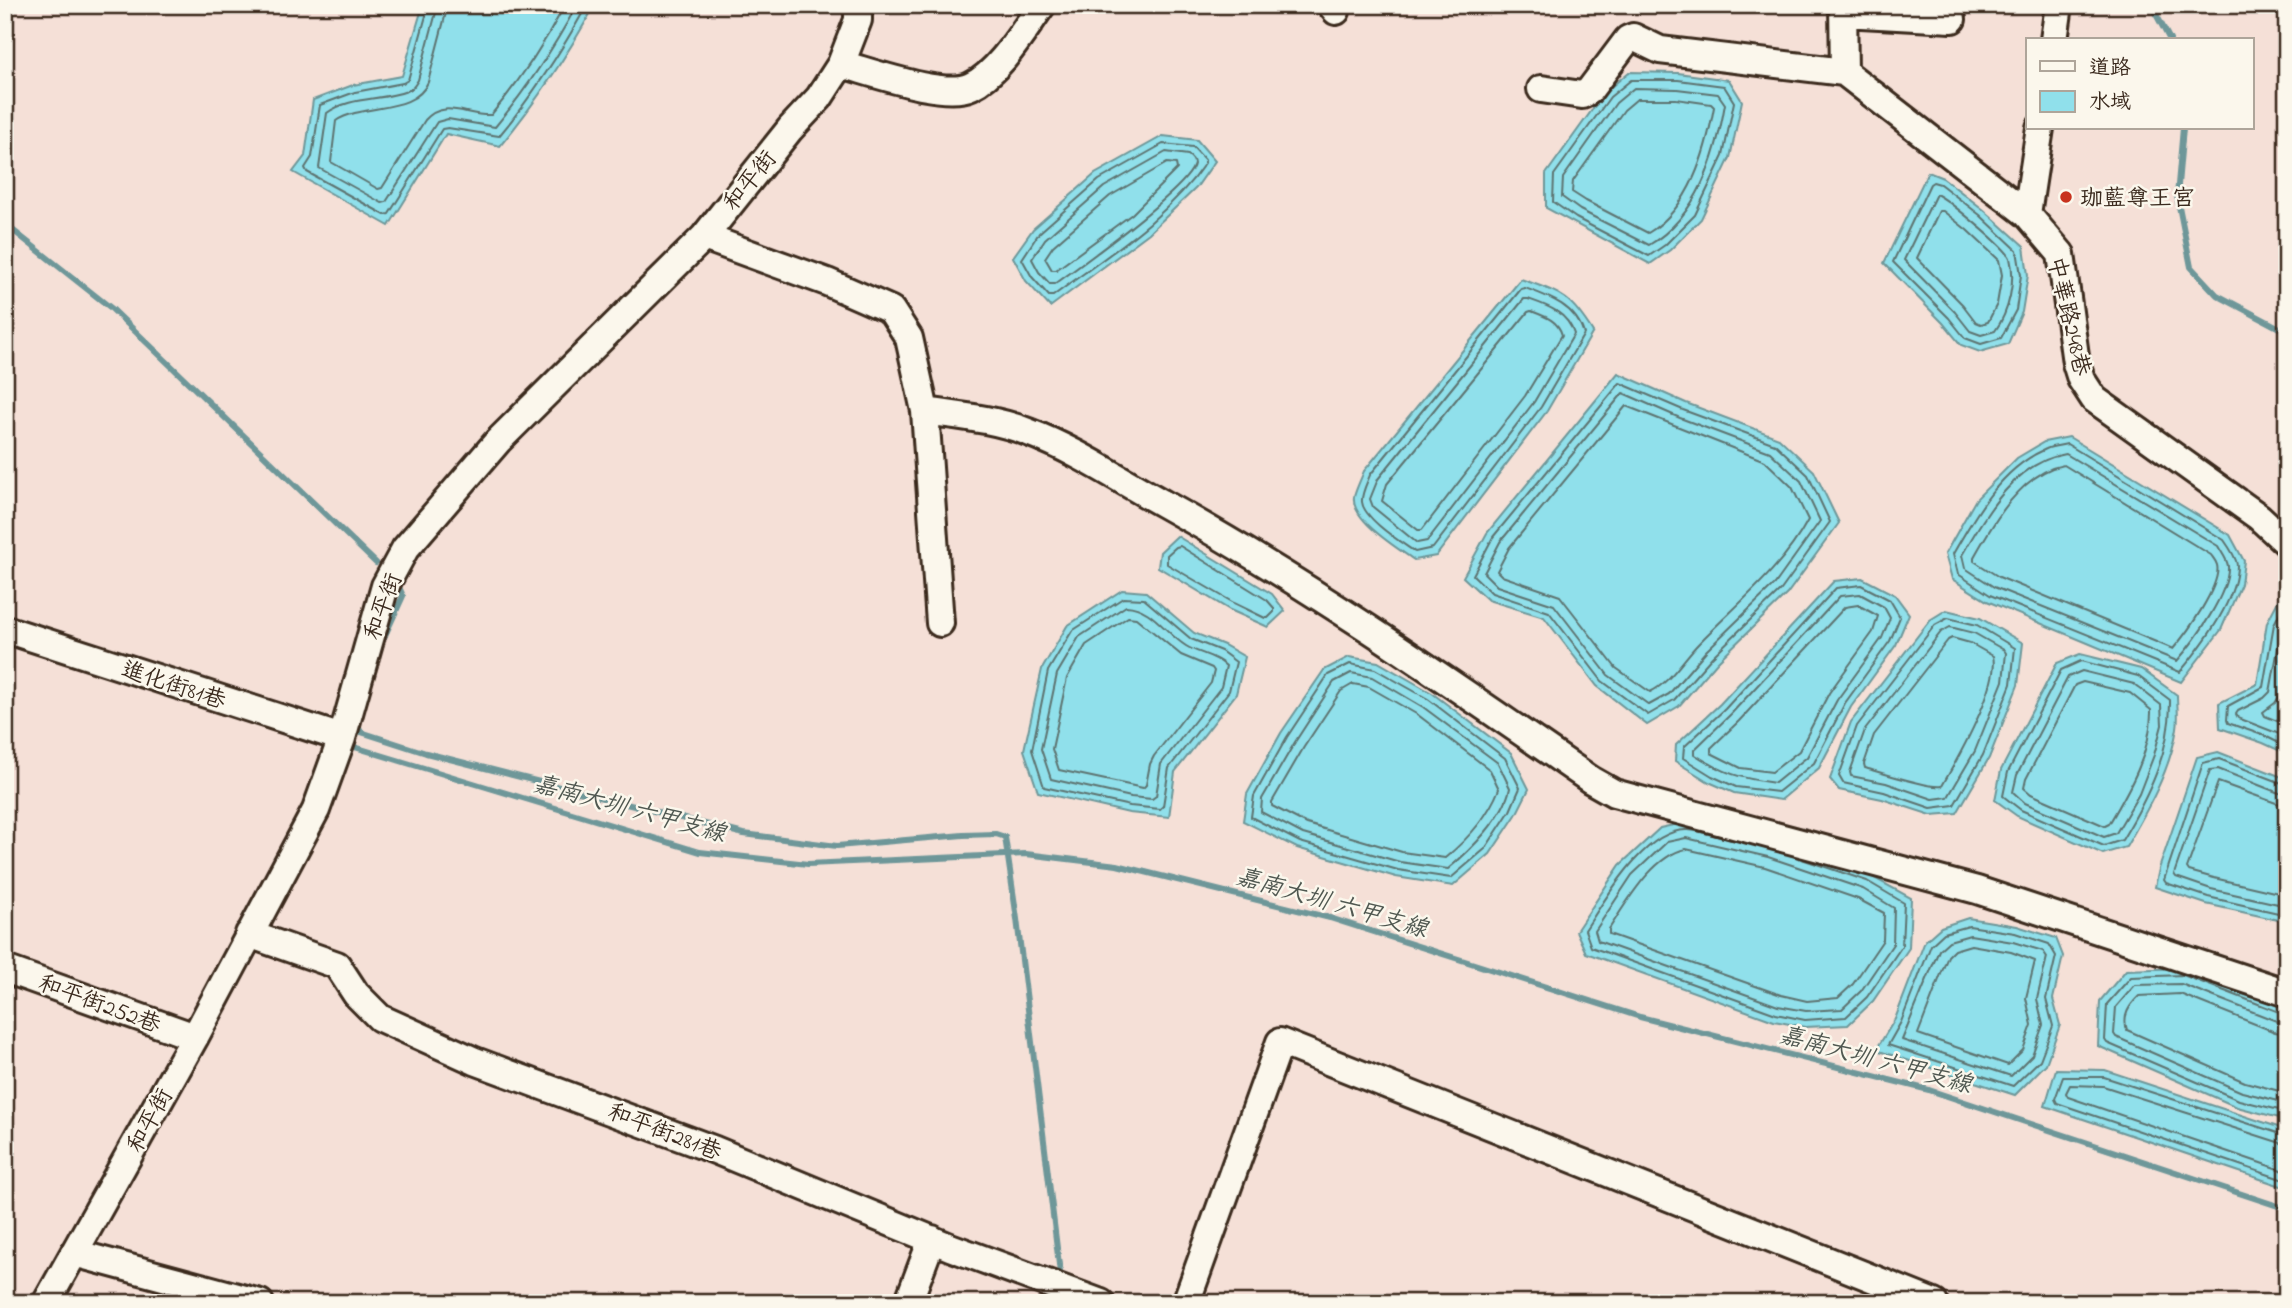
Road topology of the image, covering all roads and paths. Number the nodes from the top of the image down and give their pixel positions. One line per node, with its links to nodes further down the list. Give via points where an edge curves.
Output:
1 (858, 5): 7 (street, 和平街, via 858,20)
2 (1042, 5): 7 (street, via 994,68 960,90 933,88)
3 (2059, 5): 6 (street)
4 (1843, 9): 5 (street); 8 (street)
5 (1952, 19)
6 (2054, 38)
7 (841, 64): 12 (street, 和平街, via 819,98)
8 (1844, 72): 9 (street, via 1660,50 1633,37 1582,95); 11 (street, 中華路248巷)
9 (1541, 89)
10 (2040, 130): 11 (street)
11 (2026, 214): 14 (street, 中華路248巷, via 2061,254 2076,363 2094,399 2259,517)
12 (704, 237): 13 (street, via 891,310 909,338); 17 (street, 和平街, via 498,442 405,549 384,586)
13 (925, 411): 15 (street); 20 (street, via 994,421 1068,451 1228,540 1614,793 1977,890)
14 (2287, 543)
15 (940, 623)
16 (5, 629): 17 (street, 進化街81巷)
17 (342, 738): 18 (street, 和平街, via 316,810)
18 (249, 934): 21 (street, 和平街); 22 (street, 和平街281巷, via 337,965 356,994 380,1018 427,1040)
19 (5, 969): 21 (street, 和平街252巷)
20 (2287, 993)
21 (195, 1037): 23 (street, 和平街)
22 (932, 1239): 26 (street); 27 (street, 和平街281巷)
23 (74, 1253): 24 (street, 和平街); 25 (street)
24 (46, 1303)
25 (260, 1303)
26 (908, 1303)
27 (1101, 1303)
28 (1186, 1303): 29 (street, via 1280,1042)
29 (1934, 1303)

